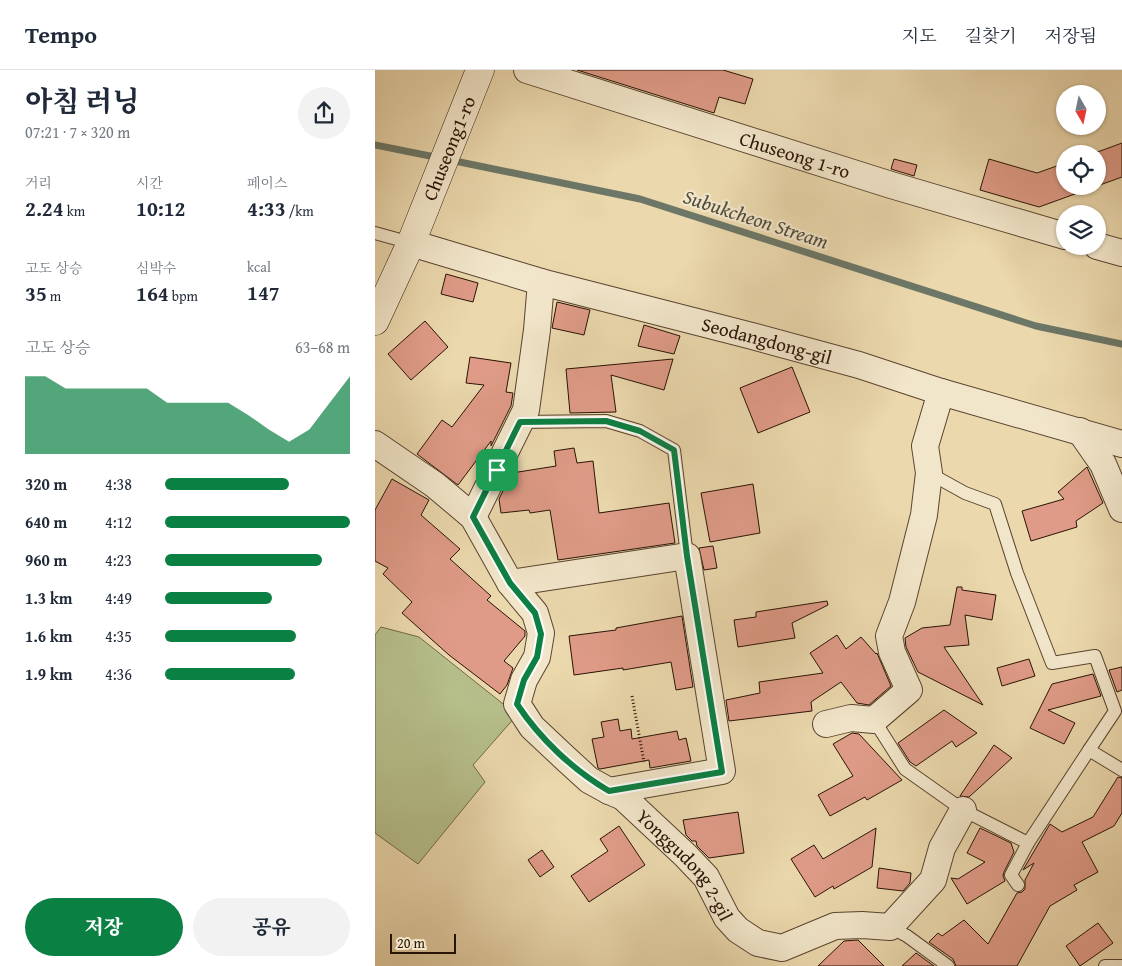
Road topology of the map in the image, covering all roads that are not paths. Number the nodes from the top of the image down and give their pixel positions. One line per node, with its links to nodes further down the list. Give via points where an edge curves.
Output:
1 (480, 70): 5 (street, Chuseong1-ro)
2 (527, 70): 4 (street, Chuseong 1-ro)
3 (375, 233): 5 (lane)
4 (1056, 233)
5 (413, 235): 8 (street, Seodangdong-gil); 9 (street)
6 (1106, 249): 7 (street)
7 (1122, 253)
8 (541, 282): 10 (street, Seodangdong-gil, via 859,365); 11 (street, via 526,410)
9 (375, 321)
10 (941, 392): 12 (street, Seodangdong-gil); 15 (street, via 925,446)
11 (520, 422): 17 (street); 18 (lane, via 606,421 640,431 674,450)
12 (1080, 431): 14 (street, Seodangdong-gil); 16 (street, via 1103,464)
13 (375, 444): 17 (street, Yonggudong 2-gil, via 435,485)
14 (1122, 444)
15 (929, 473): 20 (street, via 924,515 902,602 889,636 891,652 909,690); 22 (lane, via 965,493 995,504 1017,574 1052,663 1095,656 1115,711)
16 (1122, 509)
17 (473, 517): 19 (street, Yonggudong 2-gil)
18 (687, 556): 19 (street); 24 (street, via 722,772)
19 (510, 583): 24 (street, Yonggudong 2-gil, via 535,613 541,634 537,657 524,680 517,704 532,727 589,780)
20 (874, 720): 21 (street, via 851,718); 25 (lane, via 905,769)
21 (826, 724)
22 (1089, 750): 23 (lane); 26 (lane)
23 (1122, 770)
24 (609, 791): 28 (street, Yonggudong 2-gil, via 623,797 685,855 706,877 727,918 758,943 782,948 835,926)
25 (963, 810): 26 (lane); 28 (street, via 942,848 933,880)
26 (1028, 843): 27 (lane, via 1011,875)
27 (1018, 885)
28 (890, 927): 29 (lane)
29 (948, 966)
30 (1105, 966): 31 (lane)
31 (1122, 966)

